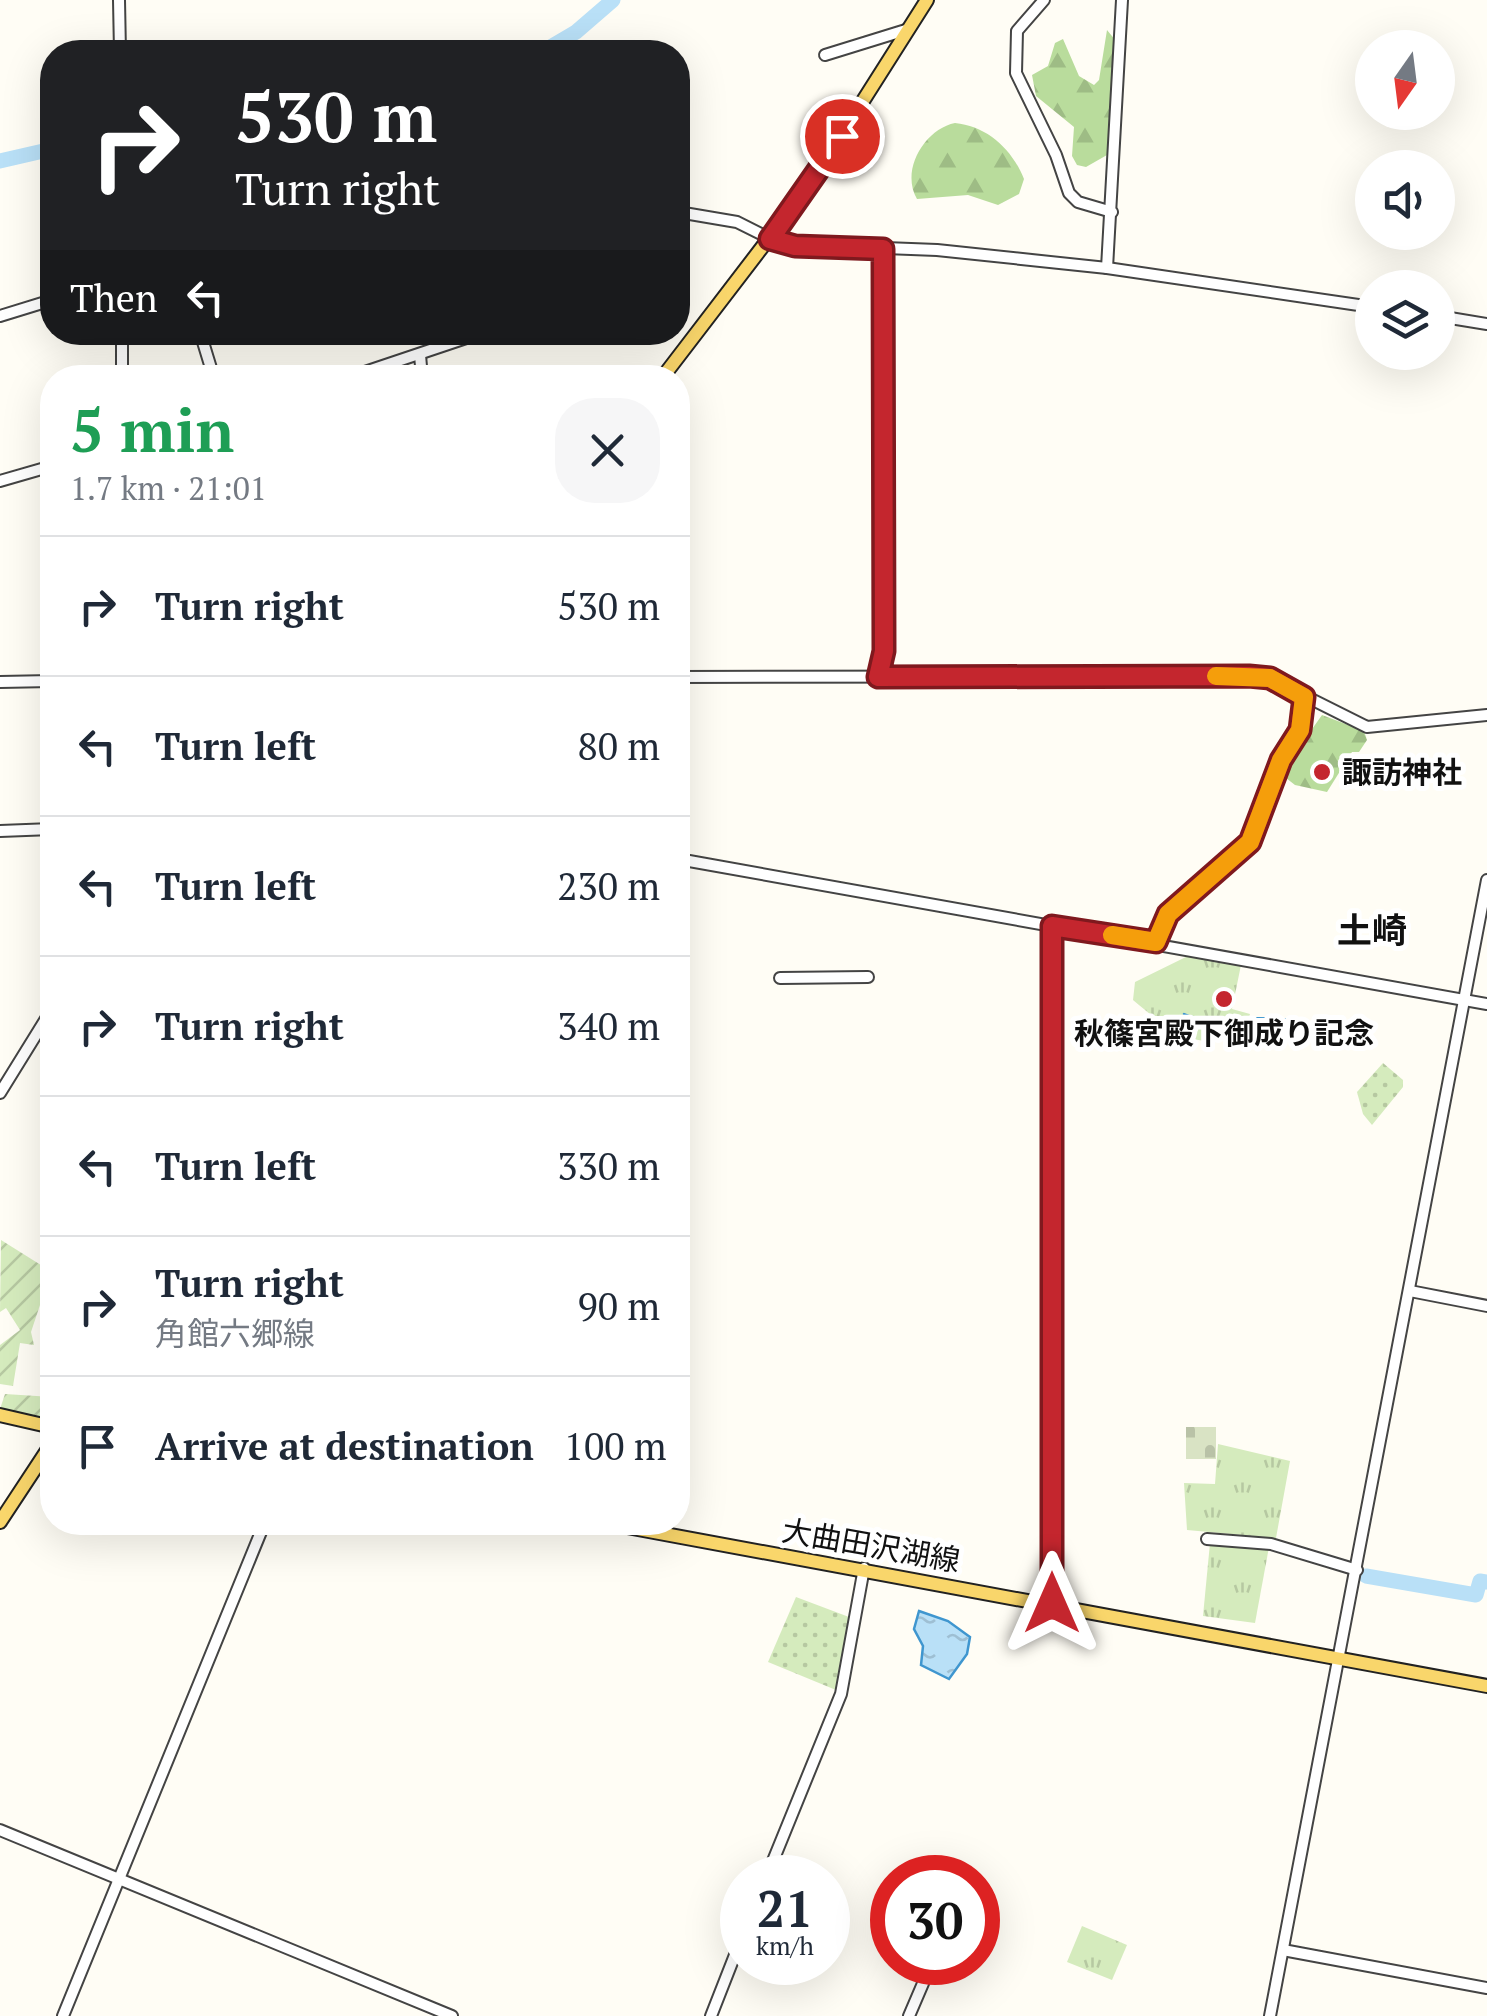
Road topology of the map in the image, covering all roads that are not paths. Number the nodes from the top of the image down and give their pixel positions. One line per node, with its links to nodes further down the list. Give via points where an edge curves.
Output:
1 (120, 0): 6 (street)
2 (928, 0): 5 (main road)
3 (1044, 0): 8 (street, via 1017,31 1016,73 1069,194)
4 (1122, 0): 8 (street)
5 (908, 29): 7 (street); 10 (main road)
6 (120, 40)
7 (825, 55)
8 (1112, 212): 12 (street)
9 (690, 213): 10 (street, via 714,215)
10 (770, 239): 11 (street); 18 (main road)
11 (883, 249): 12 (street); 28 (street, via 884,651)
12 (1107, 268): 14 (street)
13 (40, 304): 15 (street)
14 (1355, 304)
15 (0, 316)
16 (1455, 319): 17 (street)
17 (1487, 324)
18 (690, 342)
19 (449, 345): 21 (street)
20 (688, 345): 24 (main road)
21 (420, 356): 22 (street); 23 (street)
22 (390, 365)
23 (421, 365)
24 (672, 365)
25 (40, 469): 26 (street)
26 (0, 481)
27 (690, 677): 28 (street)
28 (878, 677): 31 (street, via 1249,676 1270,678)
29 (40, 681): 30 (street)
30 (0, 682)
31 (1304, 697): 32 (street, via 1367,728); 38 (street, via 1300,730 1281,760 1250,842 1168,914)
32 (1487, 715)
33 (40, 829): 34 (street)
34 (0, 831)
35 (690, 861): 37 (street)
36 (1487, 880): 41 (street)
37 (1052, 926): 38 (street); 56 (street)
38 (1156, 942): 41 (street)
39 (780, 978): 40 (street)
40 (868, 978)
41 (1465, 1000): 42 (street); 45 (street)
42 (1487, 1004)
43 (40, 1028): 44 (street)
44 (0, 1092)
45 (1410, 1291): 46 (street); 55 (street)
46 (1487, 1306)
47 (0, 1414): 48 (main road)
48 (40, 1424)
49 (40, 1461): 50 (main road)
50 (0, 1522)
51 (260, 1535): 61 (street)
52 (686, 1535): 54 (main road, 大曲田沢湖線)
53 (1207, 1539): 55 (street, via 1272,1544)
54 (864, 1568): 56 (main road, 大曲田沢湖線); 60 (street, via 841,1694)
55 (1358, 1570): 57 (street)
56 (1052, 1603): 57 (main road, 大曲田沢湖線)
57 (1341, 1658): 58 (main road, 大曲田沢湖線); 62 (street)
58 (1487, 1686)
59 (0, 1830): 61 (street)
60 (775, 1855)
61 (118, 1879): 66 (street); 67 (street)
62 (1283, 1950): 65 (street); 70 (street)
63 (723, 1985): 68 (street)
64 (922, 1985): 69 (street)
65 (1487, 1988)
66 (63, 2016)
67 (452, 2016)
68 (711, 2016)
69 (909, 2016)
70 (1270, 2016)

